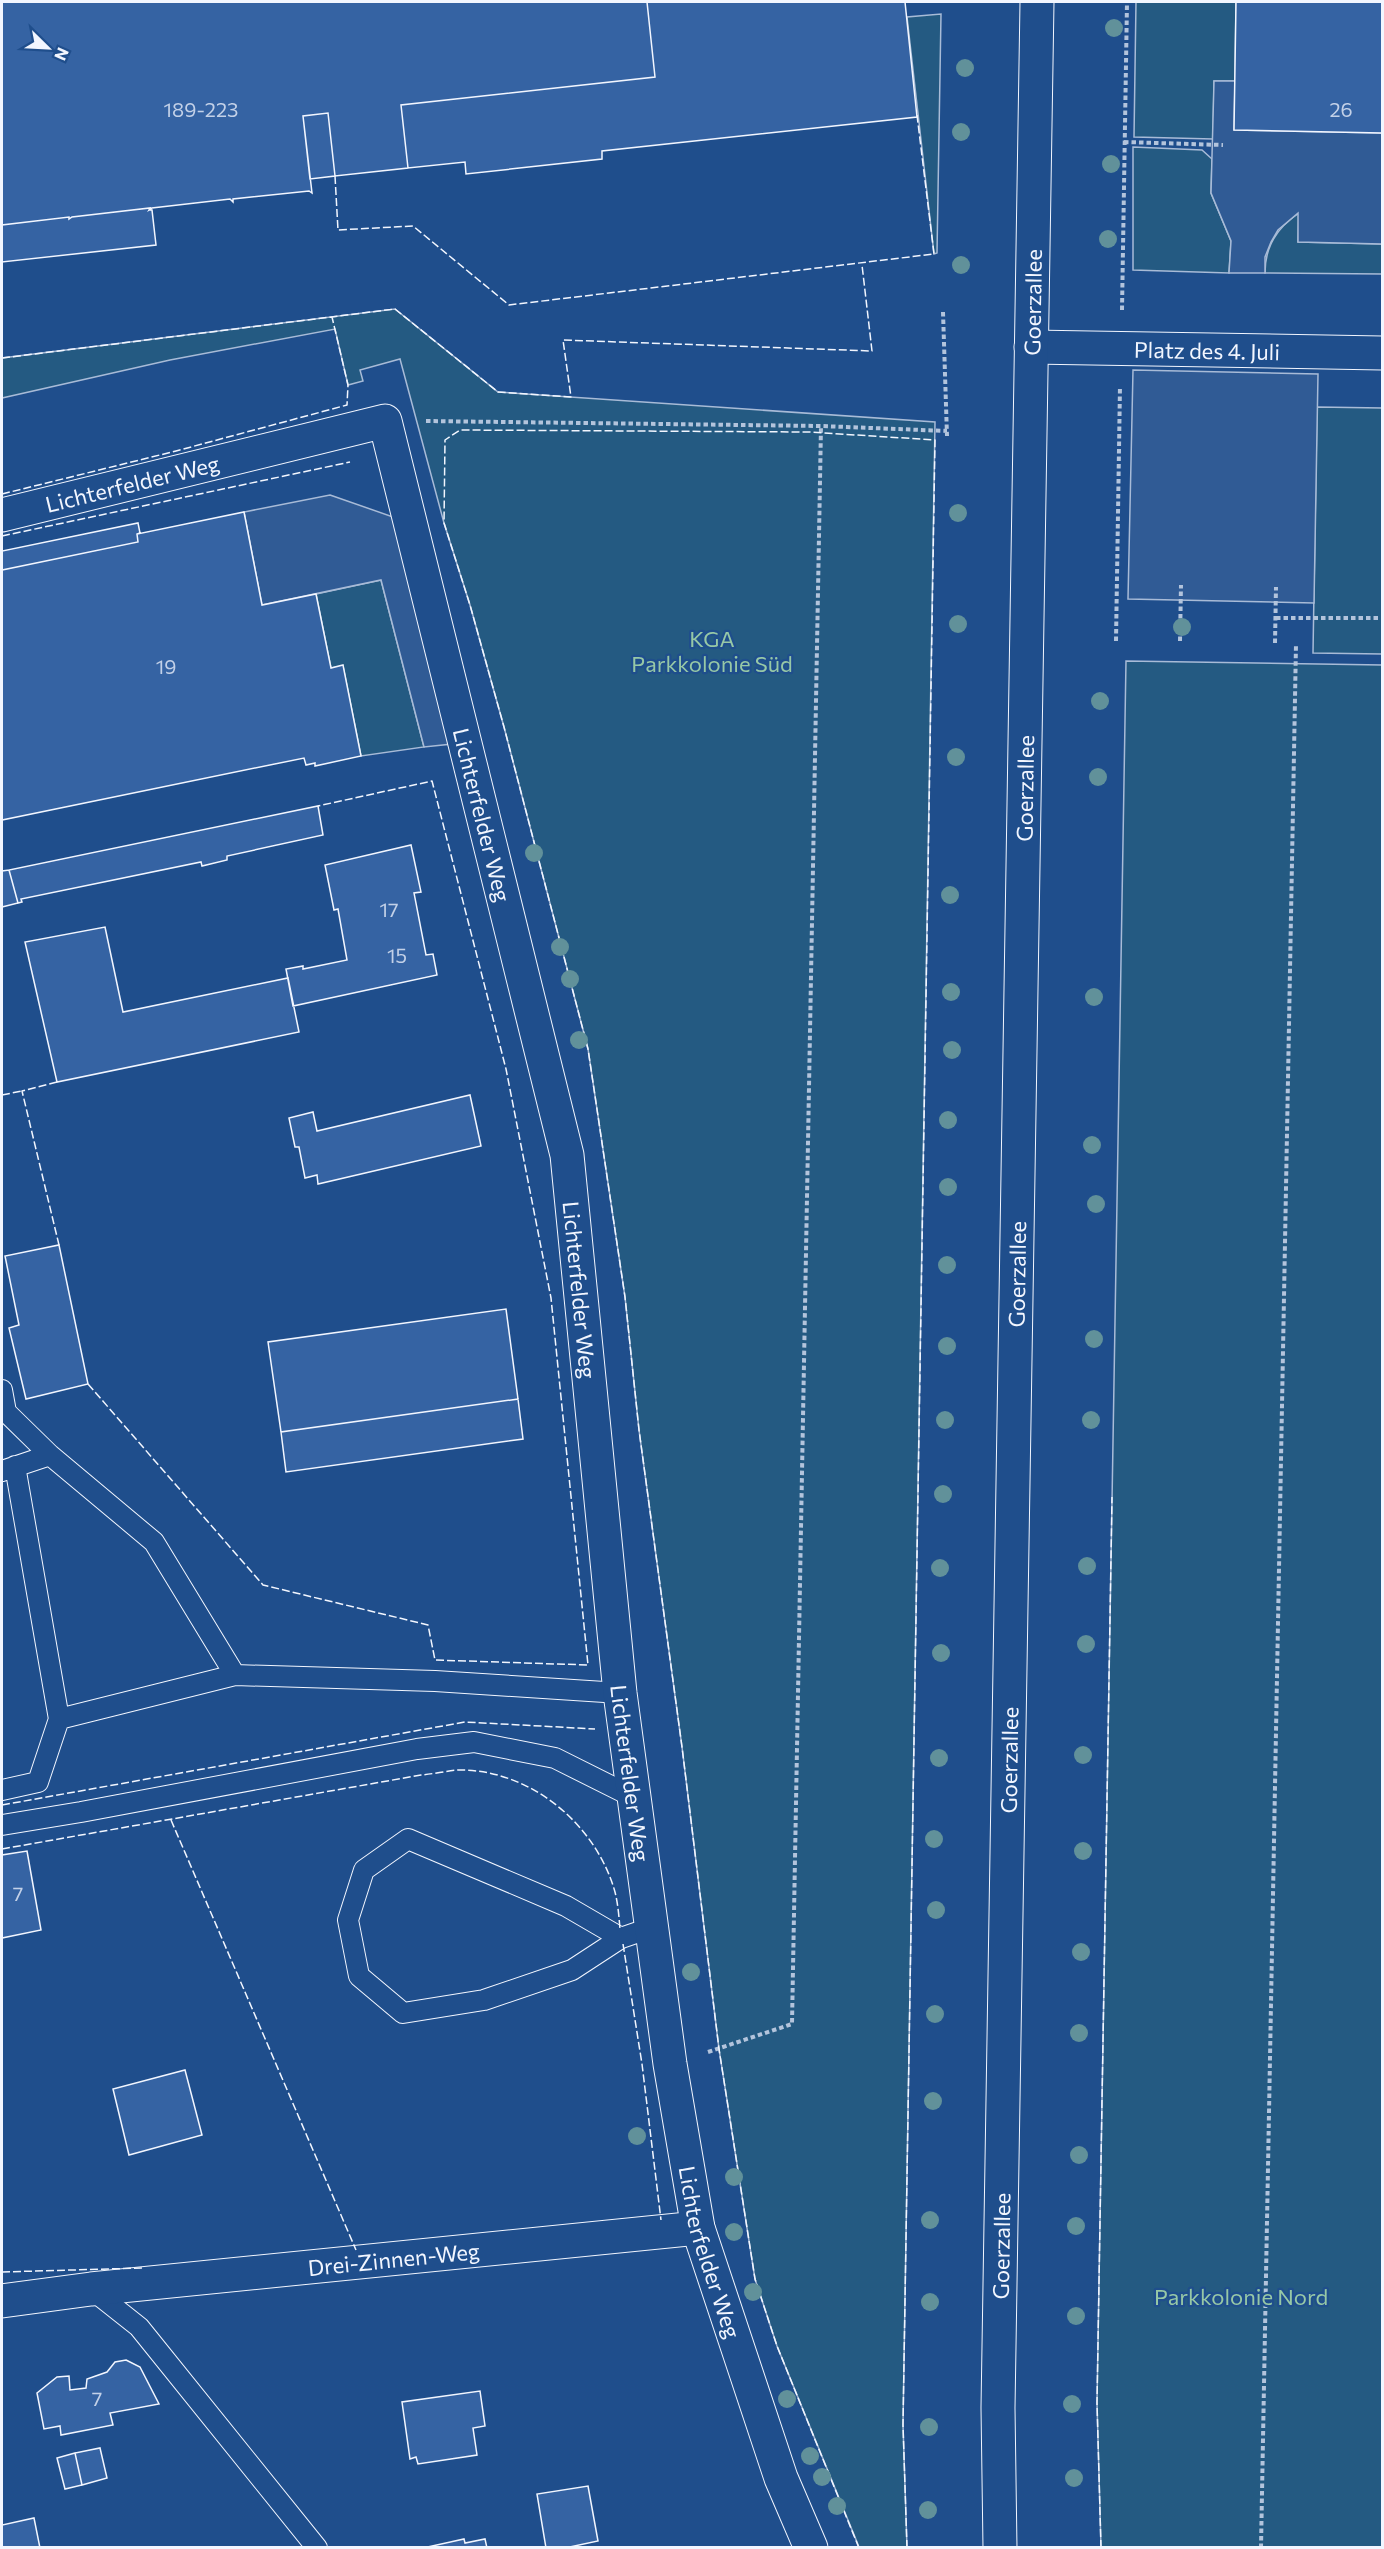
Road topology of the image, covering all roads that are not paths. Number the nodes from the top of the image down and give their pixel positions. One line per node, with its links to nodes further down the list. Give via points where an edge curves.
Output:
1 (1037, 2): 2 (street, Goerzallee)
2 (1031, 347): 3 (street, Platz des 4. Juli); 20 (street, Goerzallee, via 998,2396)
3 (1383, 353)
4 (2, 515): 9 (street, Lichterfelder Weg, via 385,421 567,1155)
5 (2, 1390): 6 (lane, via 6,1412)
6 (50, 1455): 7 (lane); 8 (lane, via 153,1542)
7 (8, 1469): 10 (lane)
8 (235, 1675): 9 (lane, via 435,1681); 10 (lane)
9 (620, 1693): 12 (street, Lichterfelder Weg)
10 (59, 1719): 11 (lane, via 38,1782)
11 (2, 1790)
12 (635, 1798): 13 (lane, via 555,1758 474,1742); 14 (street, Lichterfelder Weg)
13 (2, 1825)
14 (636, 1933): 14 (lane, via 572,1970 484,2000 404,2013 359,1976 348,1920 364,1870 408,1839); 15 (street, Lichterfelder Weg, via 670,2064)
15 (698, 2228): 16 (street, Drei-Zinnen-Weg); 19 (street, Lichterfelder Weg, via 781,2478)
16 (91, 2289): 17 (street, Drei-Zinnen-Weg); 18 (lane, via 139,2327)
17 (2, 2301)
18 (317, 2547)
19 (811, 2547)
20 (1000, 2547)

